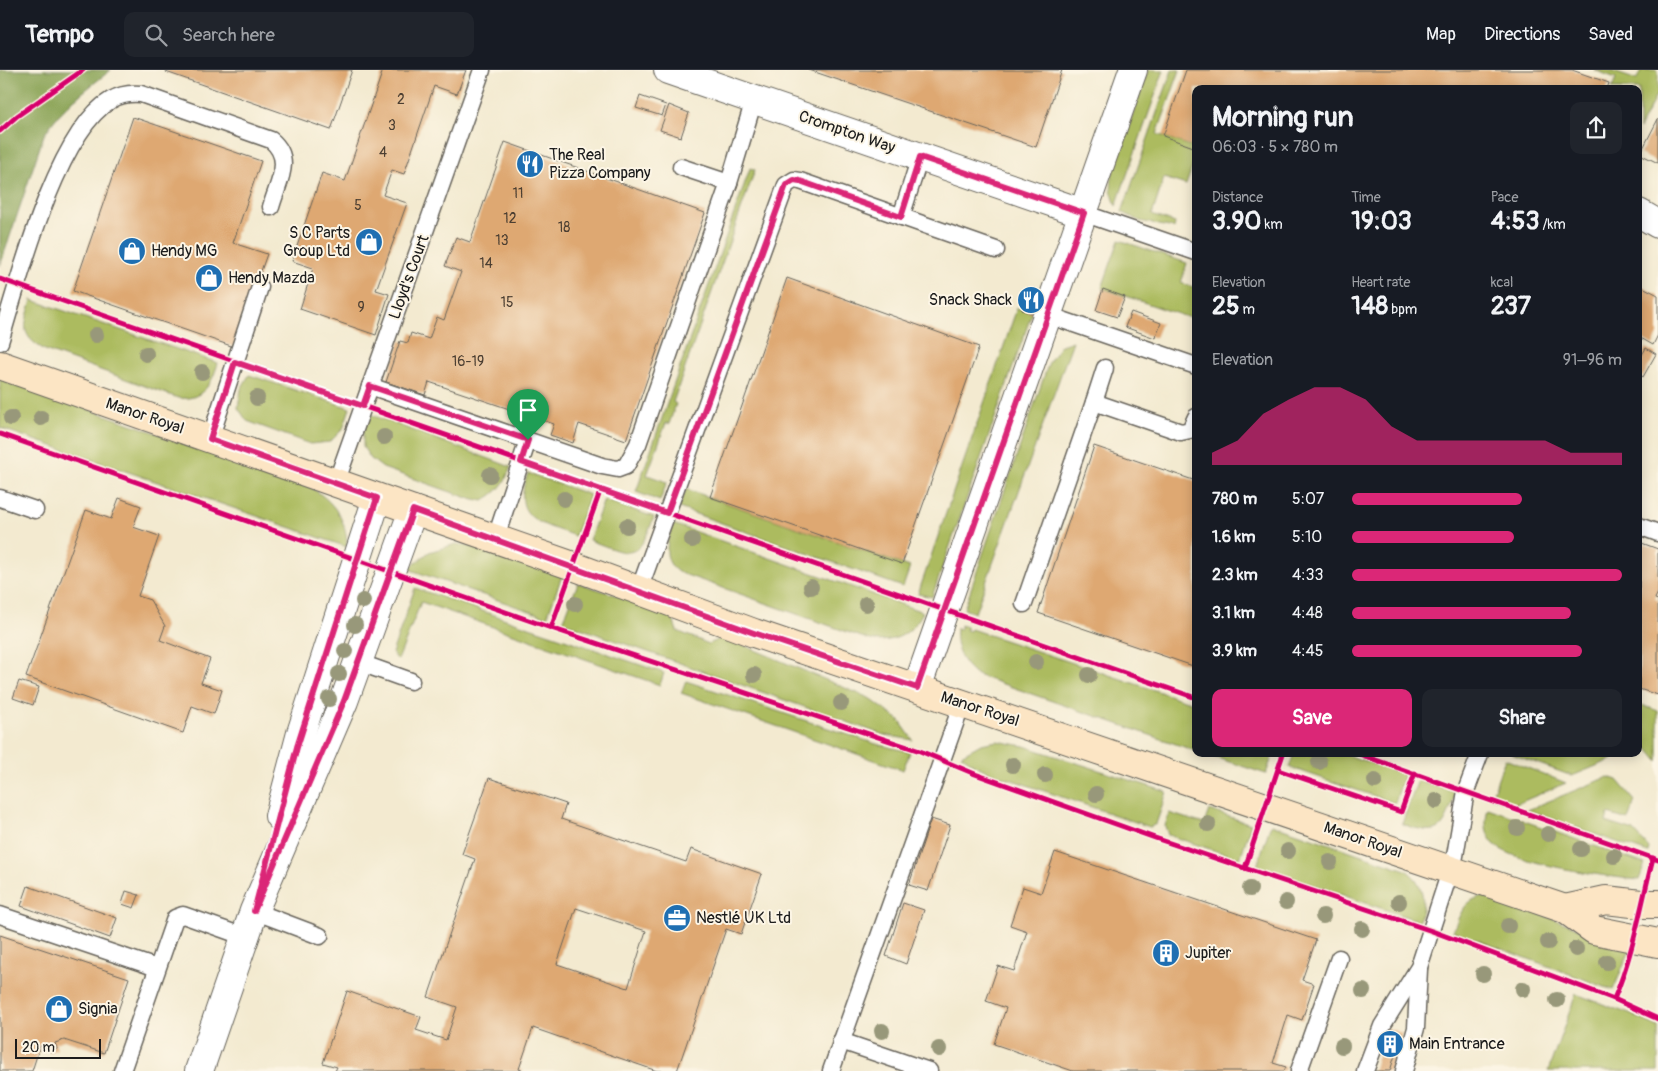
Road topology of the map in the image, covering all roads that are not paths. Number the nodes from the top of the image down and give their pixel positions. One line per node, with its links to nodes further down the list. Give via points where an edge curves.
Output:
1 (482, 70): 21 (lane, Lloyd's Court)
2 (668, 70): 4 (street, Crompton Way)
3 (1133, 70): 9 (street)
4 (754, 100): 5 (street, Crompton Way); 7 (lane)
5 (920, 157): 9 (street, Crompton Way); 11 (lane)
6 (681, 167): 7 (lane)
7 (729, 183): 25 (lane, via 629,463 618,469 610,468)
8 (271, 207): 17 (lane, via 284,161 283,152 271,140 141,94 112,99 93,115 62,163 25,259)
9 (1084, 213): 14 (lane); 16 (street)
10 (1642, 215): 12 (street)
11 (901, 217): 13 (lane); 34 (lane, via 800,181 794,180 786,185)
12 (1658, 224)
13 (996, 250)
14 (1192, 251)
15 (260, 288): 24 (lane)
16 (1048, 315): 19 (lane); 38 (street)
17 (0, 342)
18 (0, 365): 24 (street, Manor Royal)
19 (1192, 365)
20 (1105, 368): 22 (lane)
21 (370, 386): 25 (lane); 26 (lane, Lloyd's Court)
22 (1094, 402): 23 (lane, via 1181,432 1190,430); 35 (lane)
23 (1192, 425)
24 (210, 439): 26 (street, Manor Royal)
25 (528, 440): 33 (lane)
26 (336, 483): 28 (street, Manor Royal)
27 (0, 498): 29 (lane)
28 (377, 498): 30 (street, Manor Royal); 44 (street, via 297,747)
29 (35, 510)
30 (413, 510): 33 (street, Manor Royal); 36 (street)
31 (1642, 527): 32 (lane)
32 (1658, 533)
33 (495, 540): 34 (street, Manor Royal)
34 (639, 590): 38 (street, Manor Royal)
35 (1024, 604)
36 (358, 662): 37 (lane); 44 (street, via 334,726)
37 (411, 681)
38 (917, 688): 39 (street, Manor Royal)
39 (962, 704): 41 (street, Manor Royal); 52 (lane)
40 (1479, 757): 41 (lane, via 1466,791)
41 (1451, 870): 43 (street, Manor Royal); 50 (lane)
42 (1658, 904): 43 (street, via 1606,900)
43 (1565, 909): 48 (street, Manor Royal, via 1594,930)
44 (254, 911): 46 (lane); 47 (street)
45 (0, 914): 51 (lane)
46 (320, 936)
47 (245, 937): 51 (lane, via 180,915 171,926); 54 (street)
48 (1655, 948)
49 (1338, 958): 57 (lane)
50 (1419, 967): 58 (lane, via 1382,1026); 59 (lane, via 1416,1028)
51 (157, 968): 53 (lane)
52 (841, 1041): 55 (lane); 56 (lane)
53 (122, 1071)
54 (199, 1071)
55 (831, 1071)
56 (929, 1071)
57 (1300, 1071)
58 (1365, 1071)
59 (1404, 1071)

